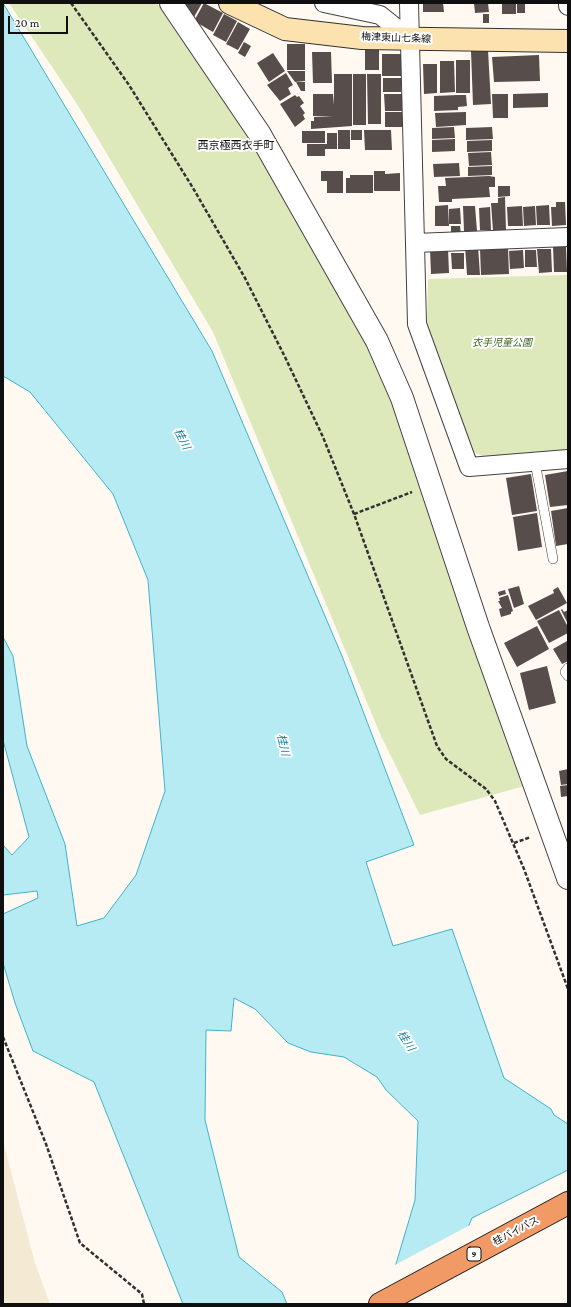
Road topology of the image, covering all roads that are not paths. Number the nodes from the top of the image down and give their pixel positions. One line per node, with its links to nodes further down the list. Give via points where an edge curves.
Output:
1 (171, 3): 16 (street, via 259,133 377,341 402,398 478,627)
2 (230, 3): 7 (main road, 梅津東山七条線, via 285,29 362,38)
3 (324, 3): 7 (street, via 380,15)
4 (409, 3): 7 (street)
5 (568, 3): 6 (street)
6 (568, 6)
7 (410, 39): 8 (main road, 梅津東山七条線); 10 (street)
8 (568, 41)
9 (568, 237): 10 (street)
10 (415, 243): 12 (street, via 417,324 469,467)
11 (568, 459): 12 (street)
12 (535, 462): 13 (lane)
13 (552, 559)
14 (568, 668): 15 (lane, via 565,672)
15 (568, 676)
16 (568, 878)
17 (568, 1203): 18 (highway, 桂バイパス / 9)
18 (380, 1304)

